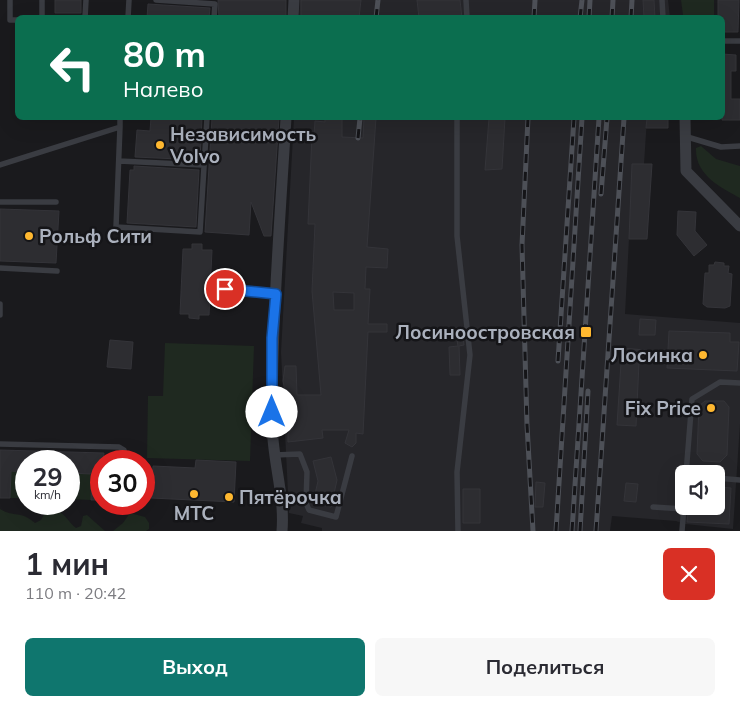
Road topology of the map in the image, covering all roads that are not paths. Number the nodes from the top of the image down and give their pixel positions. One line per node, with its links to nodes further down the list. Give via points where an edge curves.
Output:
1 (10, 0): 16 (lane, via 10,20)
2 (42, 0): 9 (lane)
3 (86, 0): 10 (lane)
4 (129, 0): 11 (lane)
5 (156, 0): 12 (lane, via 215,4)
6 (294, 0): 13 (street)
7 (466, 0): 14 (lane)
8 (662, 0): 15 (lane)
9 (42, 15)
10 (85, 15)
11 (128, 15)
12 (214, 15)
13 (293, 15)
14 (467, 15)
15 (663, 15)
16 (15, 20)
17 (725, 41): 18 (lane)
18 (740, 41)
19 (120, 120): 24 (lane)
20 (207, 120): 29 (lane)
21 (286, 120): 36 (street)
22 (457, 120): 53 (lane, via 457,236 470,355 457,472)
23 (685, 120): 25 (street)
24 (120, 127): 27 (lane); 28 (lane)
25 (684, 136): 26 (lane, via 721,147); 32 (street, via 686,170)
26 (740, 146)
27 (118, 161): 29 (lane); 29 (lane, via 116,227 200,232)
28 (0, 165)
29 (203, 165)
30 (0, 202): 31 (lane)
31 (56, 202)
32 (740, 226)
33 (0, 268): 34 (lane)
34 (57, 271)
35 (225, 289): 36 (lane)
36 (276, 294): 41 (street, via 272,338)
37 (0, 304): 38 (lane)
38 (0, 316)
39 (740, 383): 46 (lane, via 720,382 692,399)
40 (288, 429): 41 (lane)
41 (272, 430): 44 (street)
42 (0, 444): 43 (lane, via 119,447)
43 (124, 450)
44 (274, 455): 45 (lane, via 300,454 307,472 306,504 310,510 336,517); 52 (street, via 281,484)
45 (352, 456)
46 (687, 465)
47 (725, 479): 48 (lane)
48 (740, 480)
49 (653, 507): 50 (lane)
50 (675, 508)
51 (683, 515): 54 (lane)
52 (282, 531)
53 (458, 531)
54 (682, 531)

